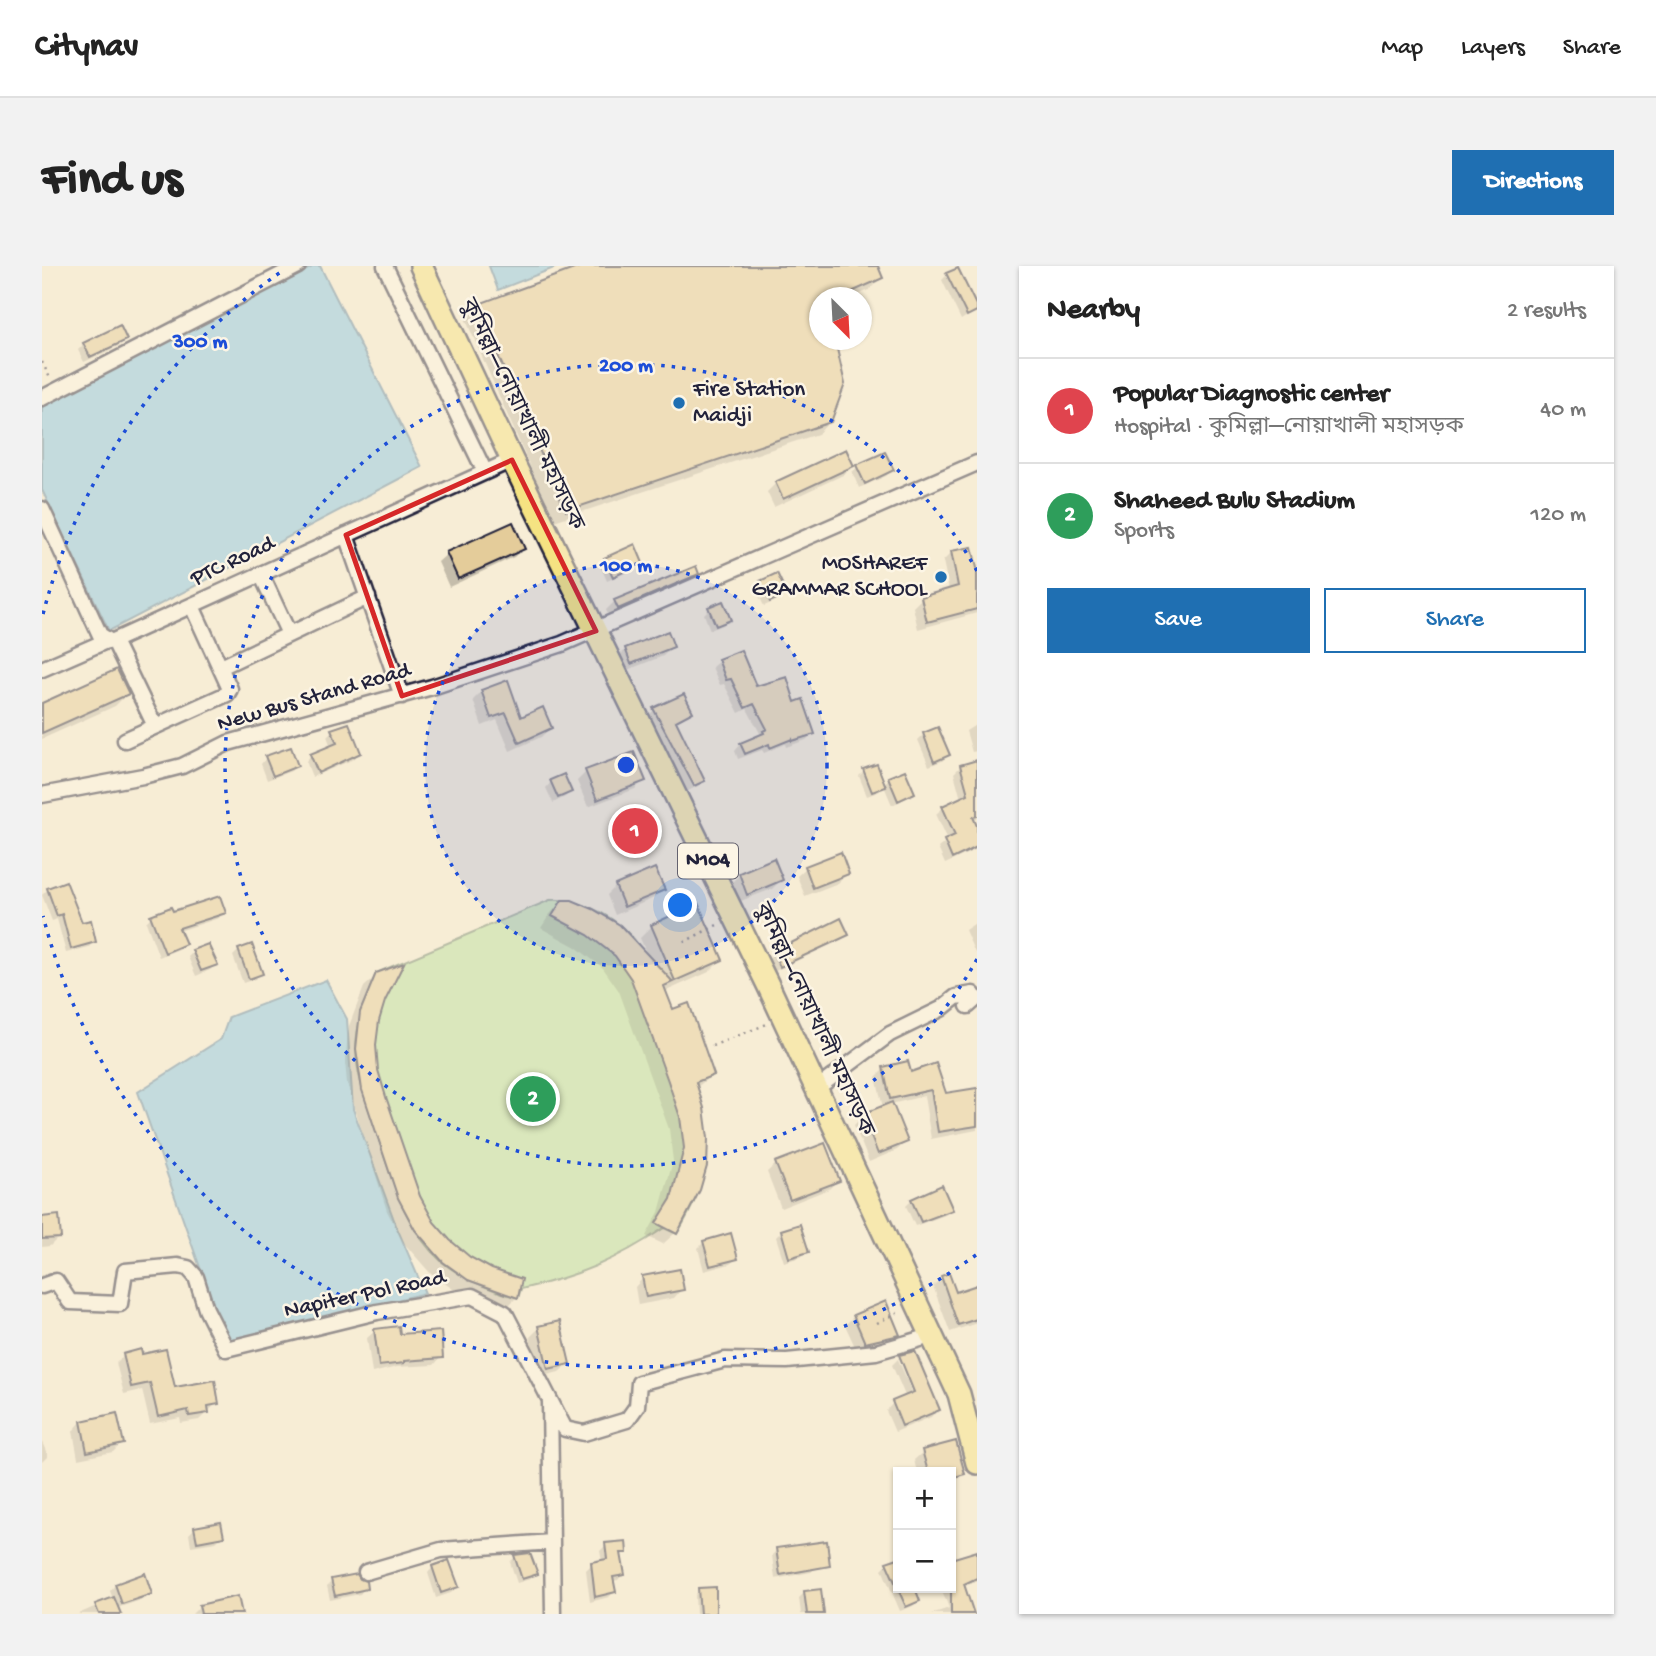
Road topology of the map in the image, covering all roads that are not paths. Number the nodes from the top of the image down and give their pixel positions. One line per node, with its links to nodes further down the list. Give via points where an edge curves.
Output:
1 (298, 266): 4 (street)
2 (385, 266): 7 (street)
3 (421, 266): 5 (highway, কুমিল্লা–নোয়াখালী মহাসড়ক / N104)
4 (42, 398)
5 (512, 460): 7 (street, PTC Road); 13 (highway, কুমিল্লা–নোয়াখালী মহাসড়ক / N104)
6 (977, 463): 13 (street, New Bus Stand Road)
7 (485, 472): 9 (street, PTC Road)
8 (42, 509): 15 (street, via 100,635)
9 (346, 535): 10 (street, PTC Road); 11 (street)
10 (261, 574): 12 (street, PTC Road); 14 (street)
11 (368, 597): 14 (street); 18 (street)
12 (192, 606): 15 (street, PTC Road); 16 (street)
13 (596, 631): 18 (street, New Bus Stand Road); 23 (highway, কুমিল্লা–নোয়াখালী মহাসড়ক / N104)
14 (289, 634): 16 (street)
15 (110, 641): 17 (street, PTC Road); 19 (street)
16 (220, 667): 19 (street, via 229,684 227,694)
17 (42, 669)
18 (402, 696): 21 (street, New Bus Stand Road, via 228,743 182,766)
19 (155, 726): 20 (street)
20 (125, 740)
21 (42, 795)
22 (977, 998): 23 (street, via 968,1006 973,994 956,997 890,1034)
23 (816, 1089): 25 (highway, কুমিল্লা–নোয়াখালী মহাসড়ক / N104)
24 (42, 1286): 26 (street, Napiter Pol Road, via 56,1281 70,1302 120,1304 125,1271 188,1268 226,1349 377,1312 472,1296 505,1312)
25 (931, 1336): 26 (street, Napiter Pol Road, via 876,1353 787,1361 725,1360 639,1383 637,1406 627,1420 584,1433 565,1429); 27 (highway, কুমিল্লা–নোয়াখালী মহাসড়ক / N104, via 958,1394)
26 (550, 1398): 28 (street)
27 (977, 1463)
28 (552, 1542): 29 (street, via 441,1550); 30 (street)
29 (366, 1572)
30 (553, 1614)

